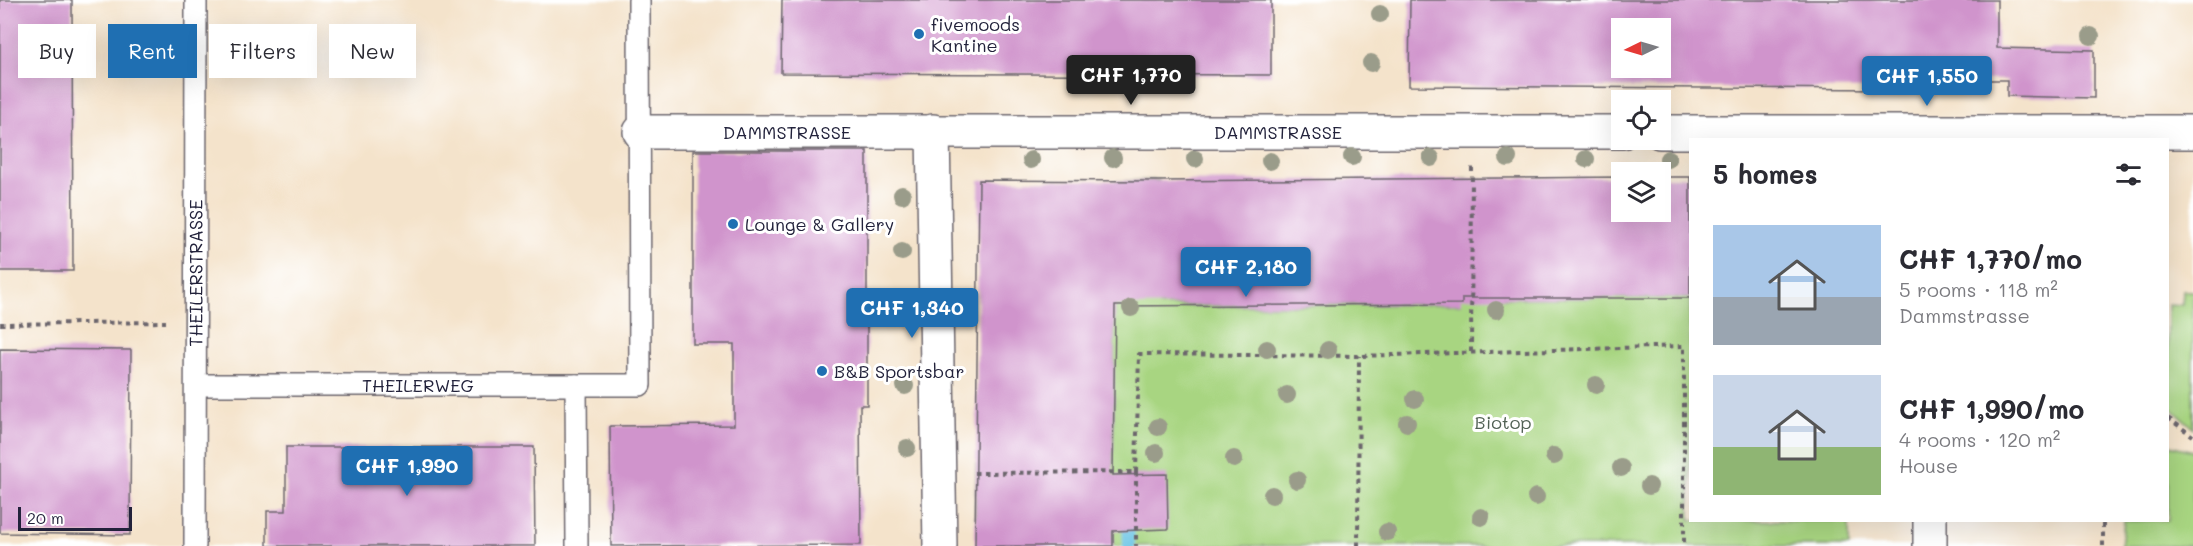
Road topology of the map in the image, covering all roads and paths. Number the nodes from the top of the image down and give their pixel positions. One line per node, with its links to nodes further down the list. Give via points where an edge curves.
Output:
1 (196, 0): 10 (lane, THEILERSTRASSE)
2 (639, 0): 5 (lane)
3 (933, 131): 4 (street, DAMMSTRASSE); 5 (street, DAMMSTRASSE); 19 (street)
4 (1472, 131): 6 (street, DAMMSTRASSE); 12 (path)
5 (640, 132): 15 (lane, THEILERWEG, via 640,385)
6 (1611, 132)
7 (1671, 132): 9 (street)
8 (2193, 132): 9 (street)
9 (1932, 136)
10 (197, 322): 11 (path); 14 (lane, THEILERSTRASSE)
11 (0, 324)
12 (1471, 352): 13 (path); 27 (path, via 1684,346)
13 (1359, 356): 18 (path, via 1139,354); 26 (path)
14 (196, 385): 15 (lane, THEILERWEG); 22 (lane, THEILERSTRASSE)
15 (576, 385): 23 (lane)
16 (2169, 419): 17 (path)
17 (2193, 436)
18 (1136, 472): 19 (path); 25 (path)
19 (940, 473): 24 (street)
20 (1930, 522): 28 (street)
21 (2103, 522): 29 (path)
22 (195, 546)
23 (576, 546)
24 (940, 546)
25 (1136, 546)
26 (1358, 546)
27 (1684, 546)
28 (1930, 546)
29 (2103, 546)

